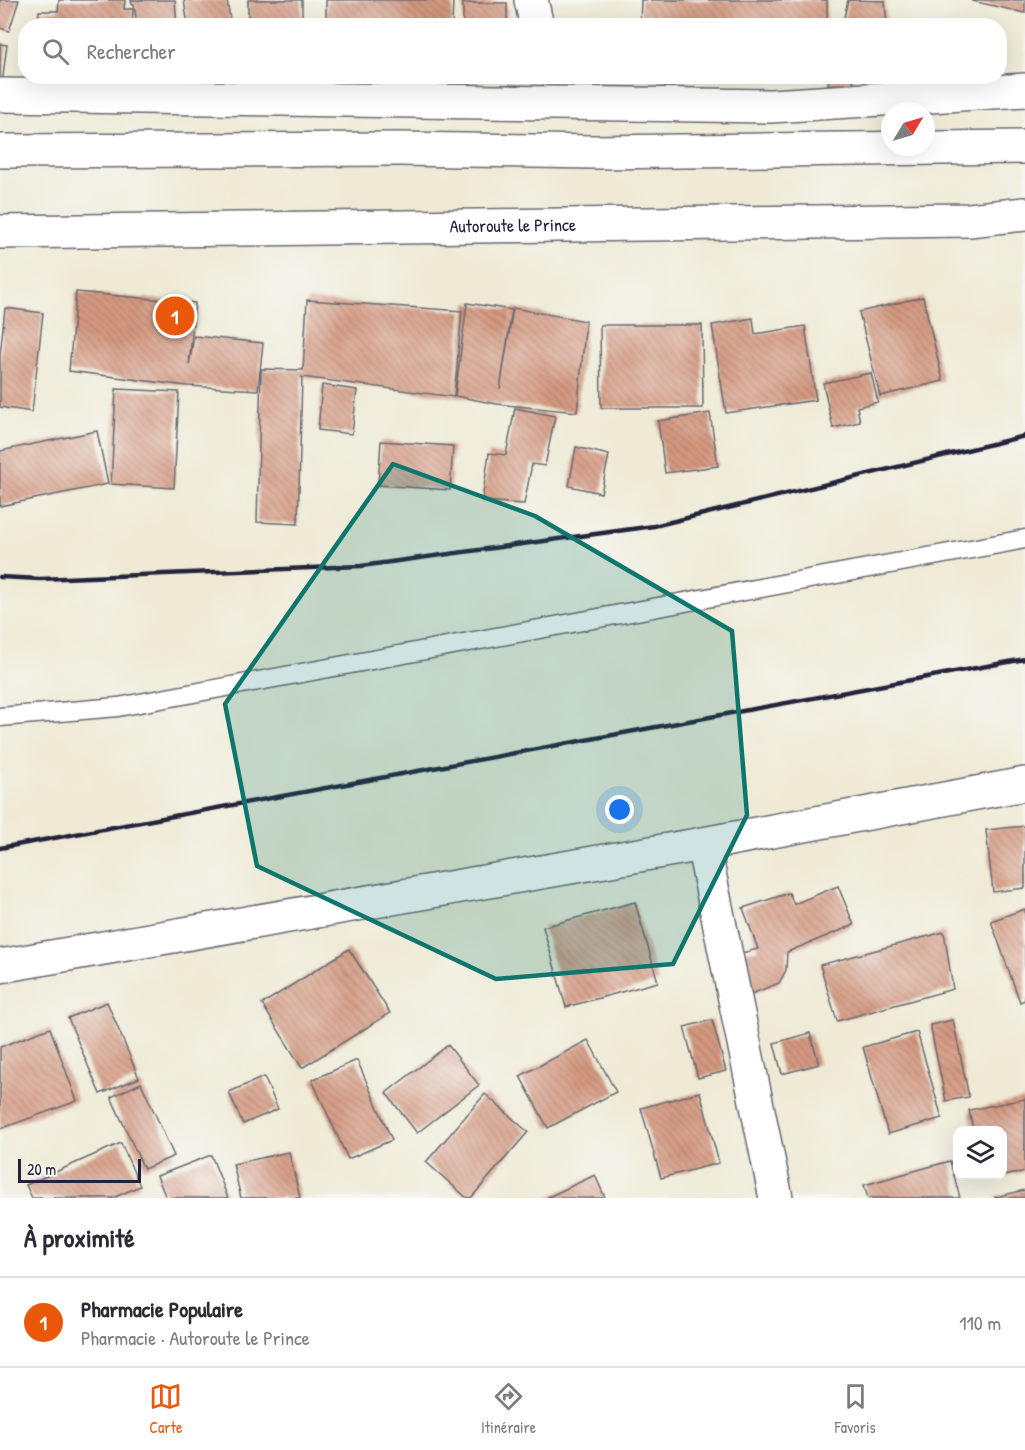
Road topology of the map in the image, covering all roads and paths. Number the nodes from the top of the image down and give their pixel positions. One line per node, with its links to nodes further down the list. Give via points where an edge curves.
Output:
1 (531, 0): 2 (street)
2 (535, 18)
3 (552, 89): 4 (street, via 771,106); 5 (street)
4 (1025, 90)
5 (0, 95)
6 (1025, 147): 7 (street, via 593,152)
7 (0, 151)
8 (1025, 214): 9 (street, Autoroute le Prince, via 969,220)
9 (0, 232)
10 (1025, 538): 11 (lane, via 118,707)
11 (0, 717)
12 (1025, 784): 13 (street)
13 (703, 844): 14 (street); 15 (street)
14 (0, 966)
15 (776, 1198)

